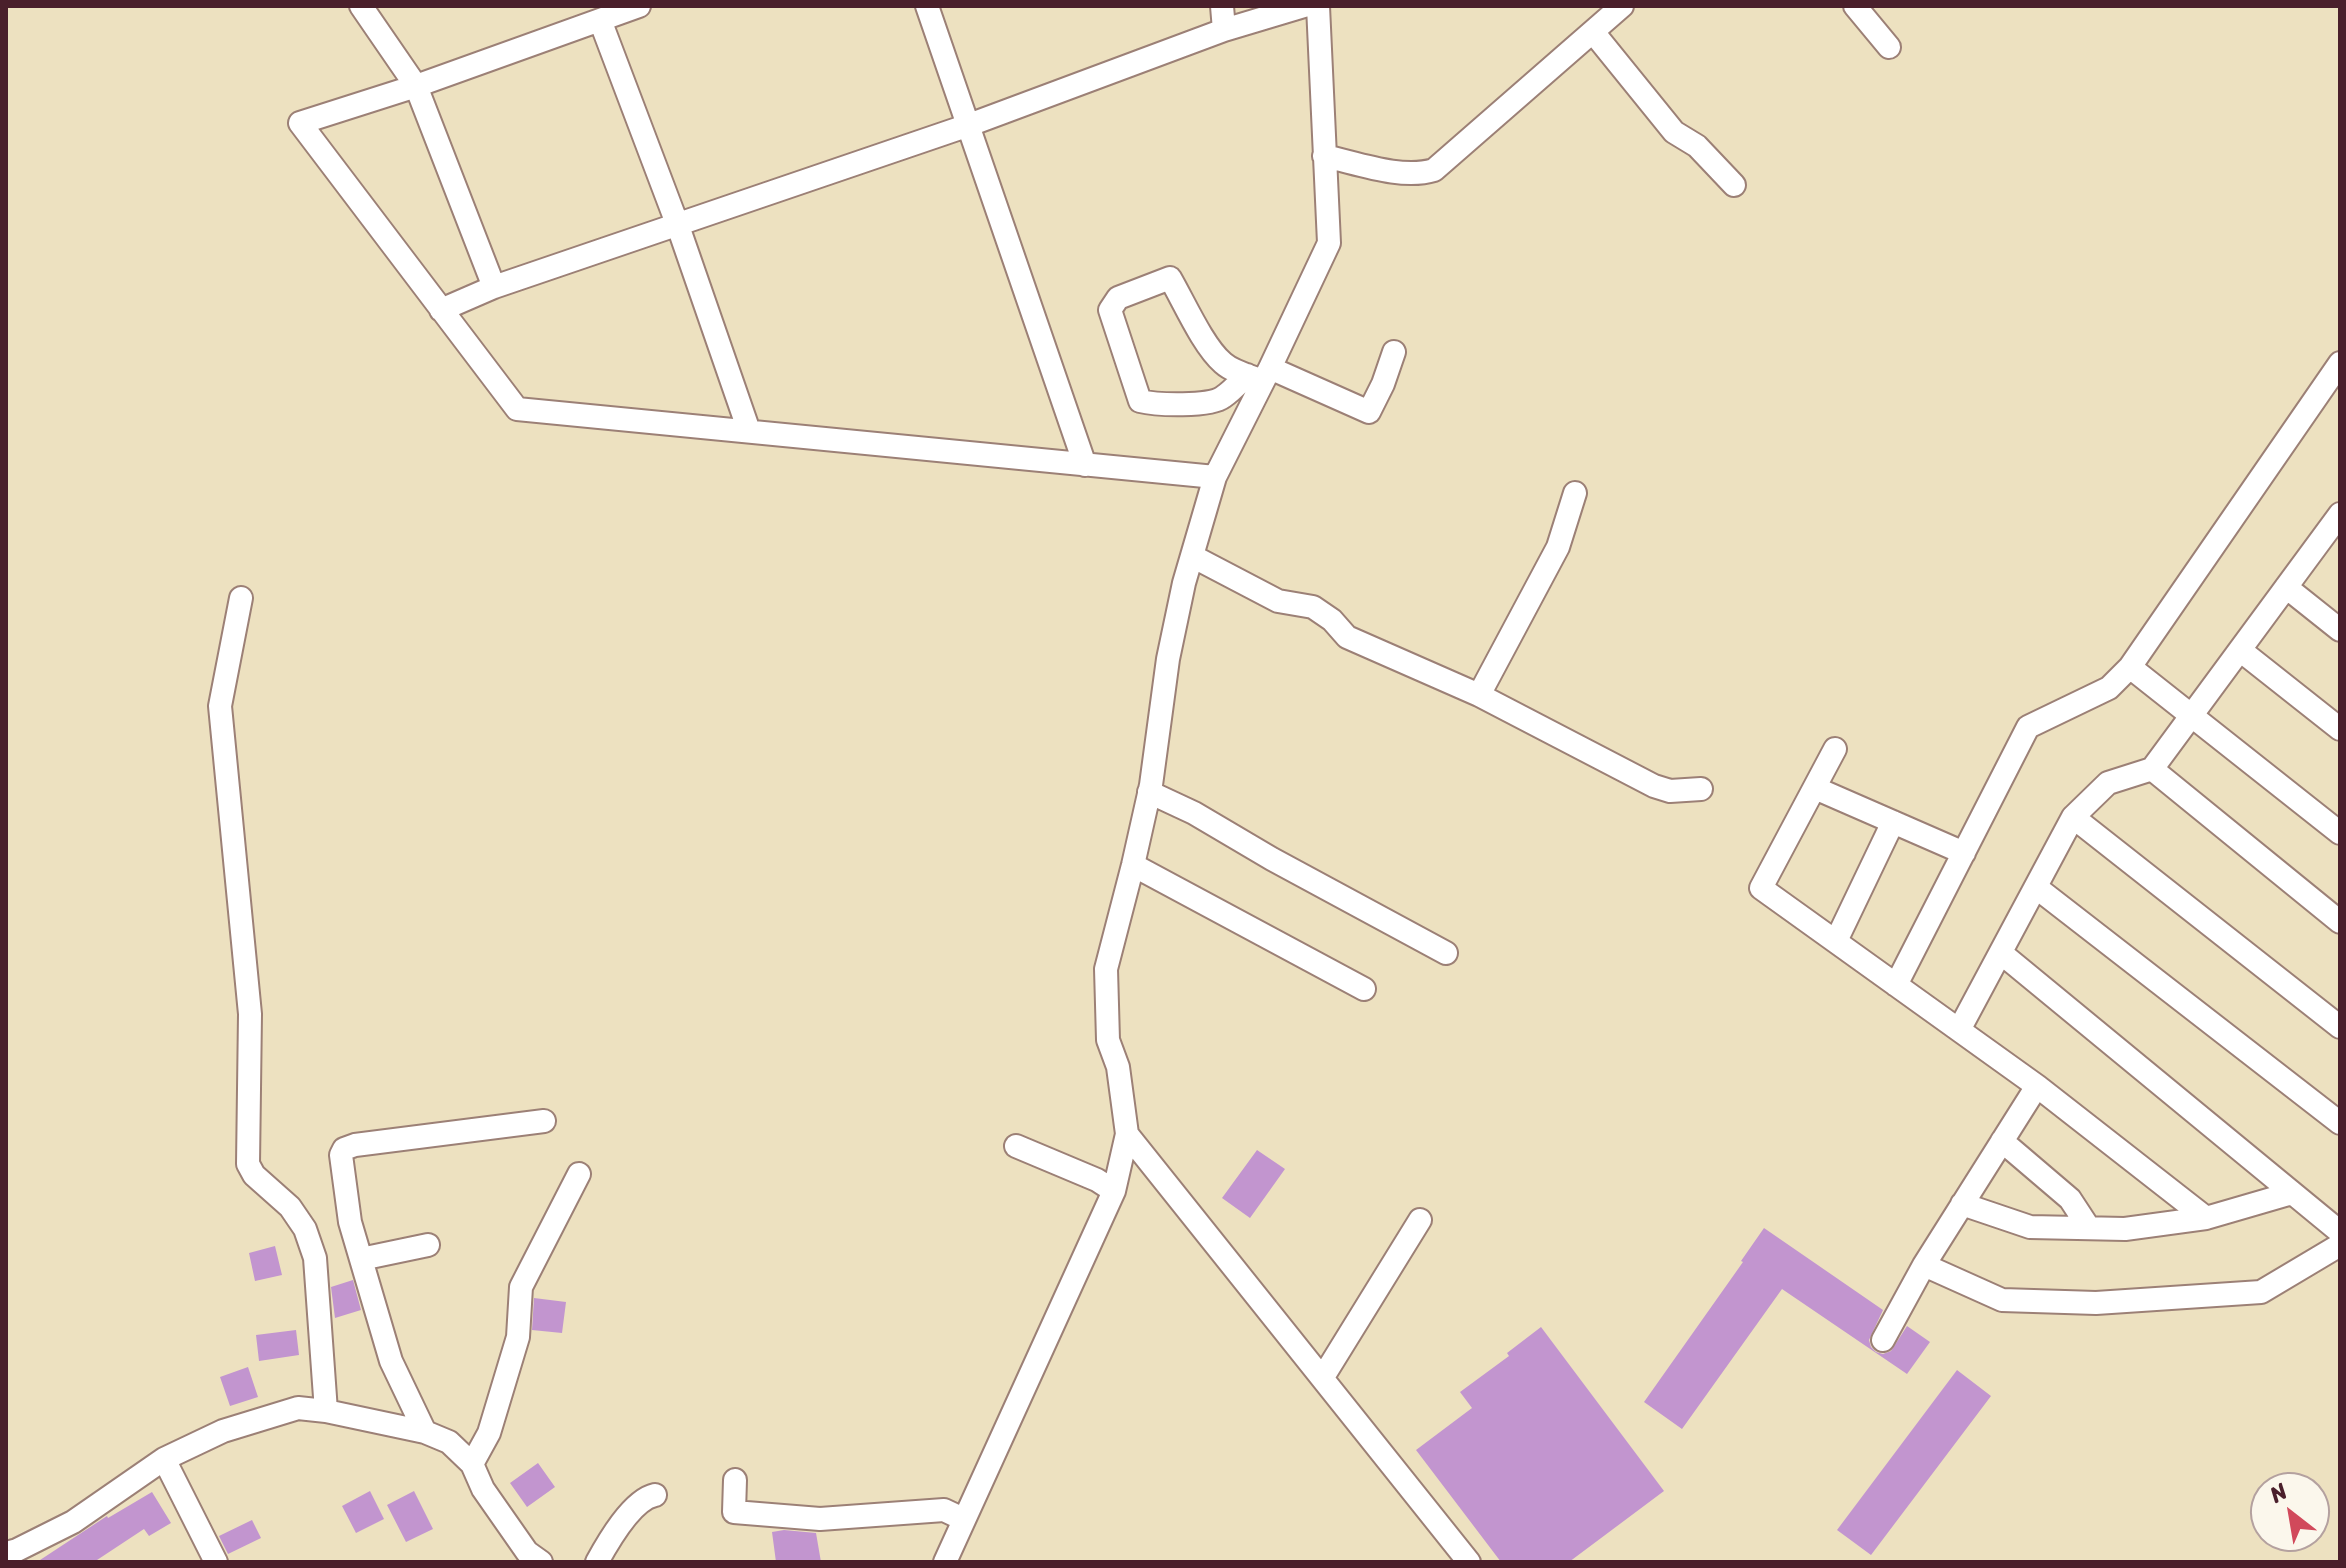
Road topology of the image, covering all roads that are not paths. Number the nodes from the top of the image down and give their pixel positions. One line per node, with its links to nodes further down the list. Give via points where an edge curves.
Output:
1 (361, 6): 13 (street)
2 (639, 6): 9 (street)
3 (927, 6): 14 (street)
4 (1222, 6): 10 (street)
5 (1304, 6): 10 (street)
6 (1318, 6): 15 (street)
7 (1622, 6): 11 (street)
8 (1855, 6): 12 (street)
9 (600, 20): 13 (street); 17 (street)
10 (1224, 30): 14 (street)
11 (1593, 32): 15 (street, via 1434,170 1401,173); 16 (street, via 1674,132 1697,146)
12 (1889, 47)
13 (416, 86): 18 (street); 19 (street, via 300,123)
14 (969, 125): 17 (street); 24 (street)
15 (1324, 156): 22 (street, via 1329,243)
16 (1734, 185)
17 (678, 226): 18 (street); 23 (street)
18 (494, 287): 19 (street)
19 (441, 310): 23 (street, via 517,409)
20 (1394, 352): 22 (street, via 1369,412)
21 (2340, 363): 33 (street)
22 (1260, 375): 22 (street, via 1213,402 1140,401 1110,310 1118,298 1170,278 1218,358); 25 (street)
23 (749, 431): 24 (street)
24 (1085, 465): 25 (street)
25 (1215, 477): 28 (street)
26 (1575, 493): 34 (street, via 1558,547)
27 (2338, 519): 29 (street)
28 (1192, 556): 34 (street, via 1278,601 1313,607 1347,637); 41 (street, via 1168,659)
29 (2286, 587): 31 (street); 32 (street)
30 (241, 598): 76 (street, via 220,706 250,1014 248,1164 290,1207 315,1258)
31 (2340, 630)
32 (2240, 650): 35 (street); 36 (street)
33 (2130, 667): 35 (street); 45 (street, via 2109,688 2028,727)
34 (1479, 695): 40 (street, via 1654,786)
35 (2192, 716): 38 (street); 44 (street)
36 (2340, 729)
37 (1835, 749): 39 (street)
38 (2152, 769): 42 (street, via 2108,783); 48 (street)
39 (1815, 788): 43 (street); 49 (street, via 1761,888)
40 (1701, 789)
41 (1149, 792): 46 (street); 50 (street)
42 (2073, 817): 47 (street); 54 (street)
43 (1893, 822): 45 (street); 49 (street)
44 (2340, 833)
45 (1964, 853): 52 (street)
46 (1133, 865): 53 (street); 59 (street, via 1106,969 1108,1040 1118,1067)
47 (2037, 888): 51 (street); 58 (street)
48 (2340, 922)
49 (1836, 941): 52 (street)
50 (1446, 953)
51 (2001, 953): 55 (street); 64 (street)
52 (1896, 985): 55 (street)
53 (1364, 989)
54 (2340, 1027)
55 (1959, 1030): 56 (street)
56 (2037, 1086): 60 (street); 66 (street)
57 (544, 1121): 72 (street, via 344,1149 350,1222)
58 (2340, 1123)
59 (1127, 1134): 63 (street); 75 (street)
60 (2002, 1141): 65 (street); 68 (street, via 2070,1199)
61 (1016, 1146): 63 (street)
62 (579, 1174): 79 (street, via 521,1287 518,1337 489,1433)
63 (1114, 1191): 82 (street)
64 (2292, 1193): 66 (street); 69 (street)
65 (1962, 1204): 68 (street, via 2030,1227); 73 (street)
66 (2206, 1218): 68 (street, via 2125,1229)
67 (1420, 1220): 75 (street)
68 (2089, 1228)
69 (2340, 1232)
70 (428, 1245): 72 (street)
71 (2340, 1245): 73 (street, via 2261,1292 2096,1303 2002,1300)
72 (361, 1259): 77 (street, via 391,1361)
73 (1924, 1265): 74 (street)
74 (1883, 1340)
75 (1323, 1377): 88 (street)
76 (326, 1411): 77 (street); 78 (street, via 298,1408 223,1431)
77 (425, 1432): 79 (street, via 449,1442)
78 (164, 1459): 83 (street, via 73,1522); 84 (street)
79 (472, 1464): 85 (street, via 527,1552)
80 (735, 1480): 82 (street, via 734,1512 820,1519 944,1510)
81 (655, 1495): 86 (street, via 646,1497 611,1536)
82 (963, 1519): 87 (street)
83 (6, 1553)
84 (216, 1562)
85 (541, 1562)
86 (597, 1562)
87 (945, 1562)
88 (1469, 1562)

